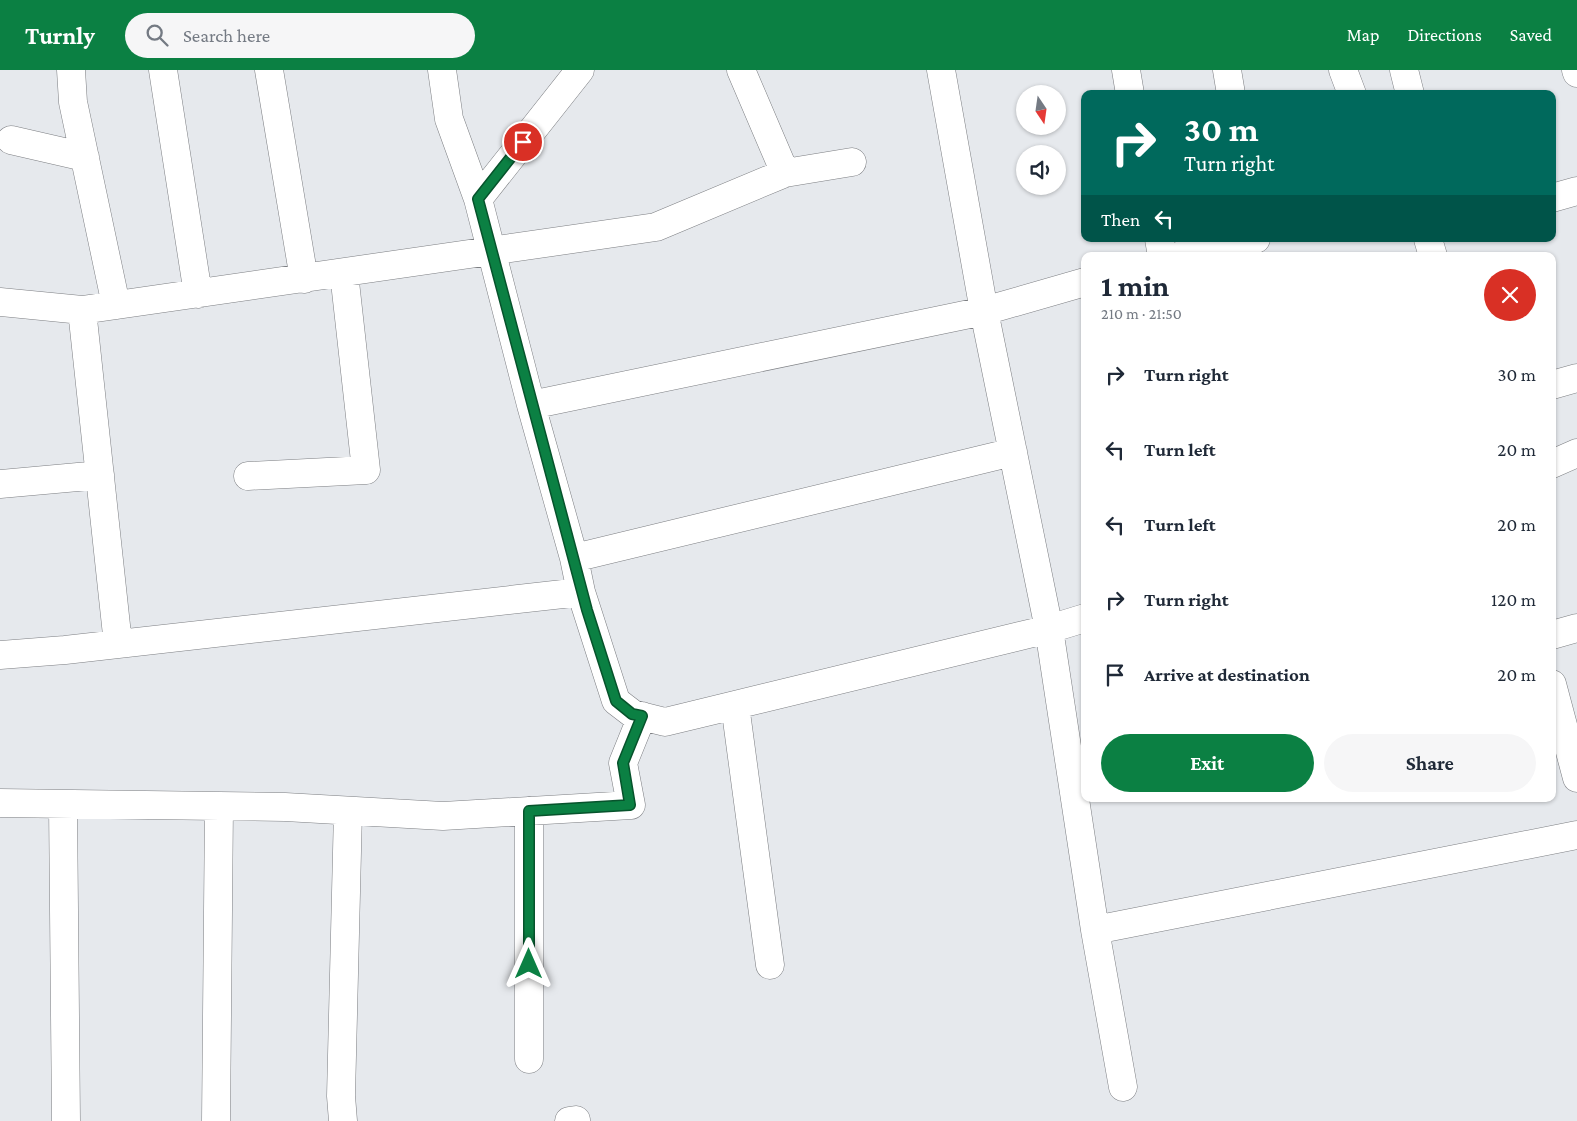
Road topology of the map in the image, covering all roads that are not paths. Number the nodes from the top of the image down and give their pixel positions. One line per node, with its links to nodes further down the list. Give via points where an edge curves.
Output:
1 (71, 70): 17 (street, via 73,102)
2 (163, 70): 29 (street)
3 (269, 70): 27 (street)
4 (442, 70): 22 (street, via 449,119)
5 (580, 70): 22 (street)
6 (741, 70): 19 (street)
7 (941, 70): 33 (street)
8 (1126, 70): 12 (street)
9 (1226, 70): 13 (street)
10 (1343, 70): 14 (street)
11 (1404, 70): 15 (street)
12 (1129, 90)
13 (1230, 90)
14 (1350, 90)
15 (1409, 90)
16 (11, 140): 17 (street)
17 (85, 156): 31 (street)
18 (852, 162): 19 (street)
19 (785, 173): 24 (street, via 656,227)
20 (1577, 191): 21 (street)
21 (1556, 197)
22 (478, 199): 24 (street)
23 (1242, 242): 25 (street)
24 (491, 252): 26 (street); 36 (street)
25 (1196, 252)
26 (344, 273): 27 (street); 41 (street, via 366,470)
27 (304, 279): 29 (street)
28 (1081, 283): 33 (street)
29 (198, 294): 31 (street)
30 (0, 302): 32 (street)
31 (116, 305): 32 (street)
32 (82, 310): 40 (street)
33 (984, 311): 36 (street); 37 (street)
34 (1577, 378): 35 (street)
35 (1556, 384)
36 (531, 405): 43 (street)
37 (1013, 452): 43 (street); 47 (street)
38 (1577, 453): 39 (street)
39 (1556, 462)
40 (100, 475): 42 (street); 49 (street)
41 (248, 476)
42 (0, 484)
43 (574, 558): 44 (street)
44 (581, 592): 49 (street); 53 (street, via 616,701 632,714)
45 (1081, 619): 47 (street)
46 (1577, 628): 48 (street)
47 (1049, 629): 52 (street); 61 (street)
48 (1556, 634)
49 (118, 644): 50 (street)
50 (0, 655)
51 (1556, 699): 54 (street)
52 (735, 705): 53 (street, via 665,722); 62 (street)
53 (642, 716): 59 (street, via 623,763 630,805)
54 (1577, 778)
55 (0, 803): 56 (street)
56 (64, 804): 57 (street); 65 (street)
57 (219, 806): 58 (street); 66 (street)
58 (348, 811): 59 (street, via 443,816); 67 (street, via 341,1086)
59 (529, 811): 63 (street)
60 (1577, 834): 61 (street)
61 (1095, 930): 64 (street)
62 (770, 965)
63 (529, 1059)
64 (1123, 1087)
65 (66, 1121)
66 (216, 1121)
67 (343, 1121)
68 (569, 1121): 69 (street)
69 (576, 1121)

